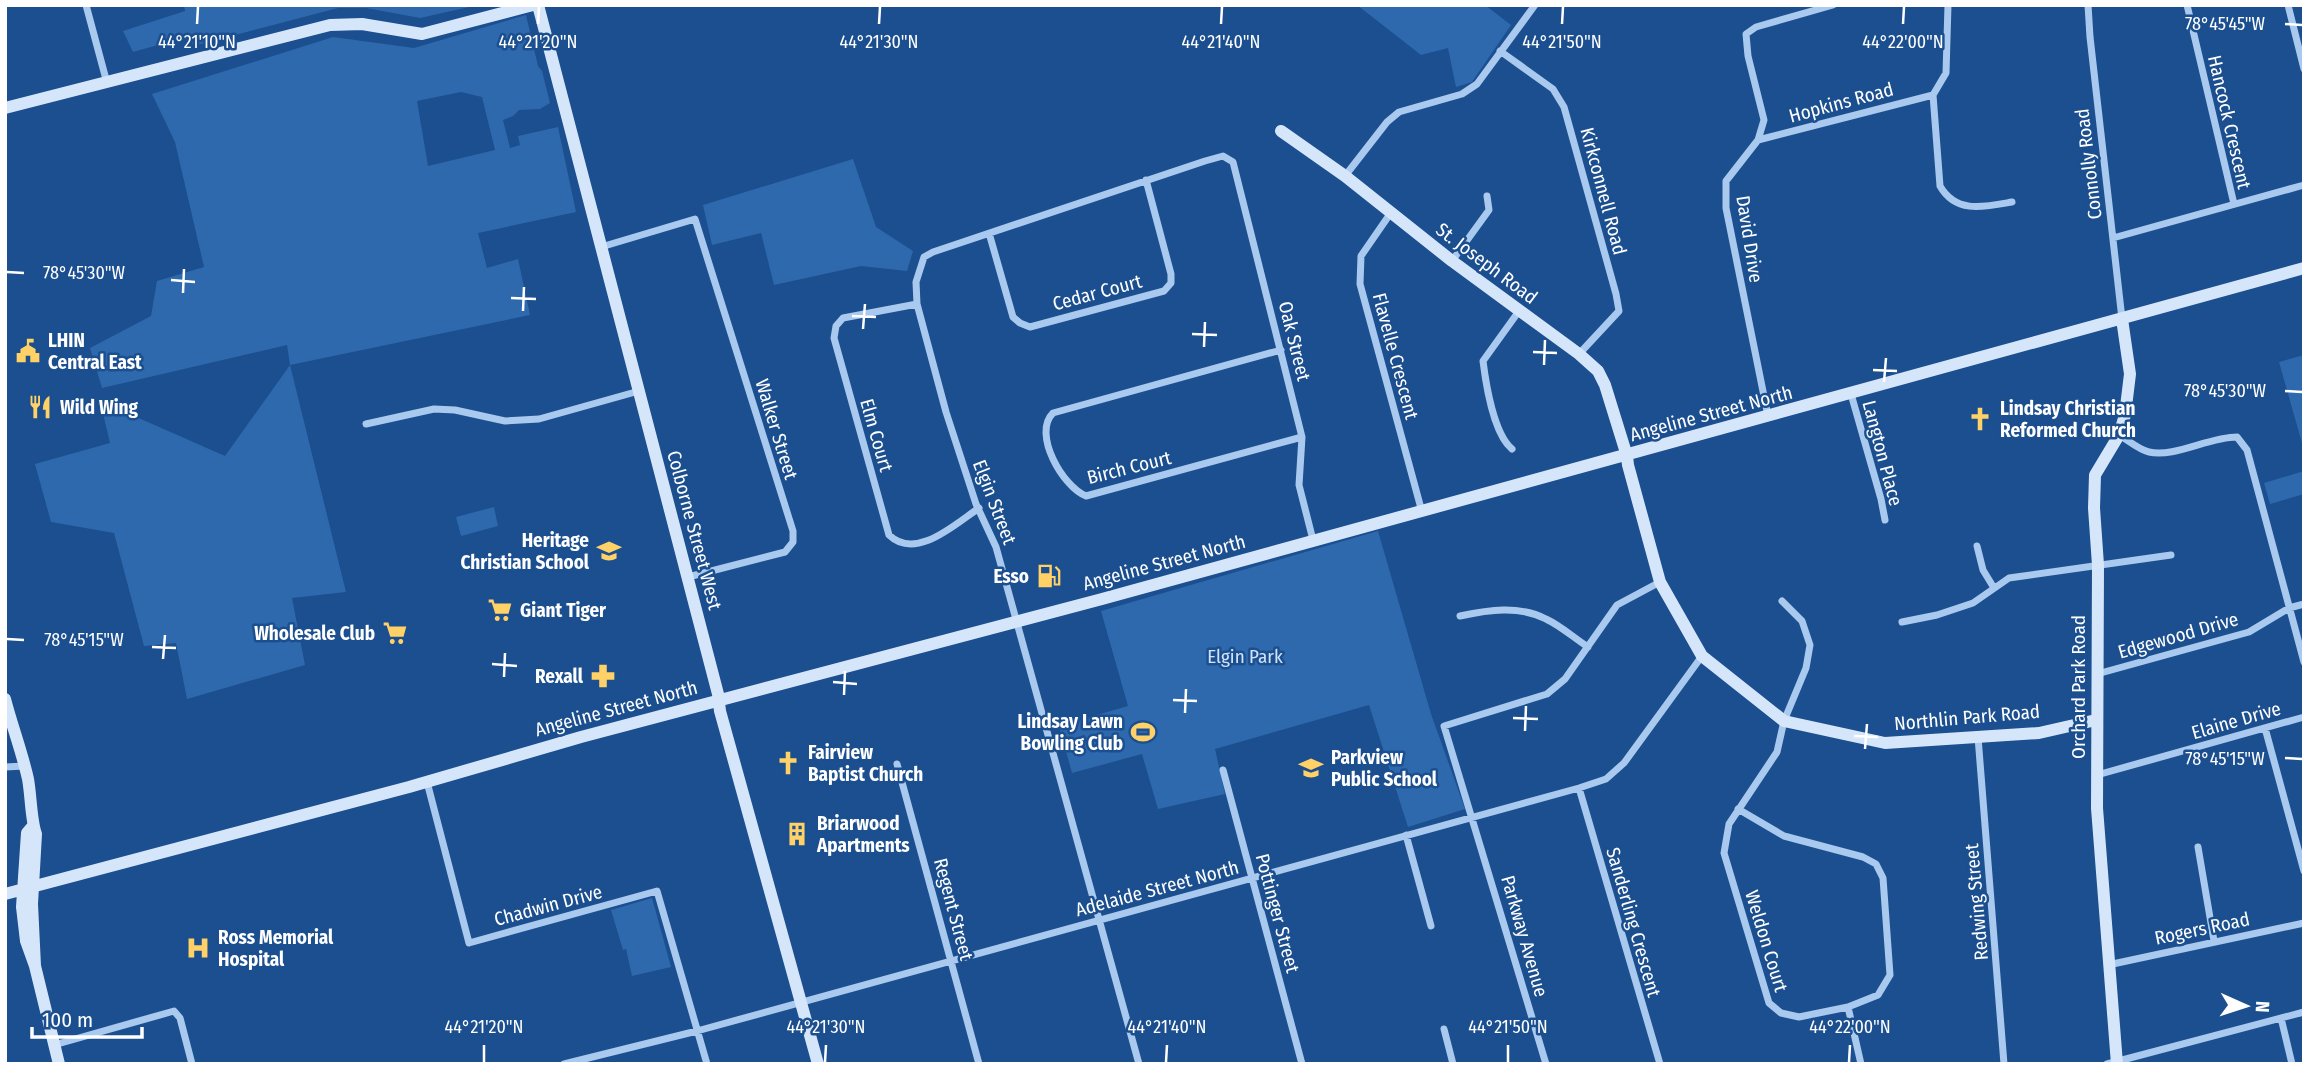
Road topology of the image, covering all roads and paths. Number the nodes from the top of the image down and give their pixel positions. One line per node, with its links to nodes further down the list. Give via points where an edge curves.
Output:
1 (86, 5): 11 (street)
2 (535, 5): 11 (street, via 422,34 362,24 330,25); 26 (street, Colborne Street West)
3 (1535, 5): 9 (street)
4 (1833, 5): 15 (street, via 1746,34 1764,120)
5 (1948, 5): 12 (street, via 1946,73)
6 (2088, 5): 25 (street, Connolly Road)
7 (2187, 5): 22 (street, Hancock Crescent)
8 (2288, 5): 10 (street)
9 (1500, 51): 17 (street, via 1477,84 1462,94 1399,112 1387,121); 33 (street, Kirkconnell Road, via 1553,89 1564,107 1616,294 1619,311)
10 (2304, 69)
11 (107, 83): 13 (street)
12 (1933, 94): 15 (street, Hopkins Road); 21 (street, via 1940,186 1947,198 1957,204 1985,207)
13 (5, 108)
14 (1281, 131): 17 (street, St. Joseph Road)
15 (1758, 140): 36 (street, David Drive, via 1726,181 1726,208)
16 (1223, 156): 18 (street, Elgin Street); 32 (street, Oak Street, via 1233,162)
17 (1345, 176): 23 (street, St. Joseph Road)
18 (1146, 180): 24 (street, Elgin Street); 24 (street, Cedar Court, via 1171,274 1164,291 1030,327 1013,317)
19 (2304, 185): 22 (street)
20 (1487, 196): 27 (street, via 1489,209)
21 (2012, 202)
22 (2234, 204): 25 (street)
23 (1390, 214): 27 (street, St. Joseph Road); 43 (street, Flavelle Crescent, via 1361,256 1360,284)
24 (989, 233): 29 (street, Elgin Street, via 924,257 916,282)
25 (2113, 238): 31 (street, Connolly Road)
26 (601, 247): 34 (street, Colborne Street West); 49 (street, Walker Street, via 695,219 793,531 793,542 785,552)
27 (1452, 261): 30 (street, St. Joseph Road)
28 (2304, 268): 31 (street, Angeline Street North)
29 (917, 304): 42 (street, Elgin Street, via 946,412); 42 (street, Elm Court, via 844,318 836,326 834,338 889,536 895,542 918,545)
30 (1518, 311): 33 (street, St. Joseph Road); 40 (street, via 1482,361 1504,443)
31 (2122, 318): 35 (street, Angeline Street North); 38 (street, Orchard Park Road, via 2130,374)
32 (1281, 350): 39 (street, Oak Street); 39 (street, Birch Court, via 1053,413 1046,424 1046,441 1063,476 1086,496)
33 (1579, 354): 41 (street, St. Joseph Road, via 1598,371 1605,385)
34 (639, 391): 37 (street, via 539,419 505,421 434,409); 49 (street, Colborne Street West)
35 (1851, 394): 36 (street, Angeline Street North); 44 (street, Langton Place)
36 (1769, 417): 41 (street, Angeline Street North)
37 (366, 424)
38 (2119, 435): 48 (street, Orchard Park Road, via 2095,475); 54 (street, via 2148,452 2237,437 2247,450)
39 (1302, 437): 45 (street, Oak Street, via 1299,485)
40 (1512, 449)
41 (1627, 456): 43 (street, Angeline Street North); 50 (street, Northlin Park Road)
42 (979, 508): 56 (street, Elgin Street, via 992,533)
43 (1422, 512): 45 (street, Angeline Street North)
44 (1885, 520)
45 (1313, 540): 56 (street, Angeline Street North)
46 (1977, 546): 51 (street)
47 (2171, 555): 48 (street)
48 (2098, 565): 51 (street, via 2009,579); 61 (street, Orchard Park Road)
49 (688, 577): 63 (street, Colborne Street West)
50 (1660, 582): 58 (street, via 1617,605); 59 (street, Northlin Park Road)
51 (1994, 588): 57 (street, via 1973,603)
52 (1782, 601): 66 (street, Weldon Court, via 1802,621 1810,645 1806,668)
53 (2304, 604): 54 (street, Edgewood Drive)
54 (2289, 608): 60 (street); 61 (street, Edgewood Drive, via 2249,632)
55 (1460, 616): 58 (street, via 1489,610 1520,611 1545,618)
56 (1017, 621): 63 (street, Angeline Street North); 84 (street, Elgin Street)
57 (1902, 622)
58 (1588, 647): 77 (street, Parkway Avenue, via 1548,694 1444,726)
59 (1702, 656): 66 (street, Northlin Park Road); 75 (street, Adelaide Street North, via 1625,764 1606,779)
60 (2304, 662)
61 (2097, 674): 65 (street, Orchard Park Road)
62 (5, 699): 70 (street)
63 (719, 700): 74 (street, Angeline Street North); 90 (street, Colborne Street West)
64 (2304, 717): 67 (street, Elaine Drive)
65 (2096, 720): 68 (street, Northlin Park Road, via 2039,733); 73 (street, Orchard Park Road)
66 (1784, 721): 68 (street, Northlin Park Road, via 1885,743); 76 (street, Weldon Court, via 1777,752)
67 (2265, 728): 73 (street, Elaine Drive); 80 (street)
68 (1979, 737): 110 (street, Redwing Street)
69 (897, 764): 88 (street, Regent Street)
70 (25, 766): 71 (street); 82 (street, via 33,812 33,826 27,833)
71 (5, 767)
72 (1223, 770): 81 (street, Pottinger Street)
73 (2097, 775): 89 (street, Orchard Park Road)
74 (427, 782): 82 (street, Angeline Street North); 95 (street, Chadwin Drive, via 469,943 657,891)
75 (1579, 788): 77 (street, Adelaide Street North); 108 (street, Sanderling Crescent)
76 (1738, 809): 91 (street, Weldon Court, via 1729,824 1724,853 1769,1003 1781,1013 1799,1017); 91 (street, Weldon Court, via 1784,836 1876,864 1883,878 1890,975 1878,995)
77 (1473, 817): 78 (street, Adelaide Street North); 107 (street, Parkway Avenue)
78 (1406, 835): 81 (street, Adelaide Street North); 86 (street)
79 (2198, 847): 87 (street)
80 (2304, 871)
81 (1252, 879): 84 (street, Adelaide Street North); 105 (street, Pottinger Street)
82 (28, 888): 83 (street, Angeline Street North); 96 (street, via 26,940)
83 (5, 894)
84 (1099, 920): 88 (street, Adelaide Street North); 104 (street, Elgin Street)
85 (2304, 923): 87 (street, Rogers Road)
86 (1431, 926)
87 (2214, 942): 89 (street, Rogers Road)
88 (951, 960): 90 (street, Adelaide Street North); 103 (street, Regent Street)
89 (2107, 965): 97 (street, Orchard Park Road)
90 (800, 1002): 95 (street, Adelaide Street North); 102 (street, Colborne Street West)
91 (1848, 1007): 109 (street)
92 (2304, 1012): 93 (street)
93 (2281, 1018): 97 (street); 111 (street)
94 (1444, 1029): 106 (street)
95 (697, 1031): 100 (street, Adelaide Street North); 101 (street)
96 (53, 1045): 98 (street); 99 (street, via 174,1012)
97 (2113, 1063)
98 (59, 1064)
99 (192, 1064)
100 (564, 1064)
101 (707, 1064)
102 (818, 1064)
103 (979, 1064)
104 (1139, 1064)
105 (1302, 1064)
106 (1453, 1064)
107 (1546, 1064)
108 (1660, 1064)
109 (1861, 1064)
110 (2004, 1064)
111 (2292, 1064)

